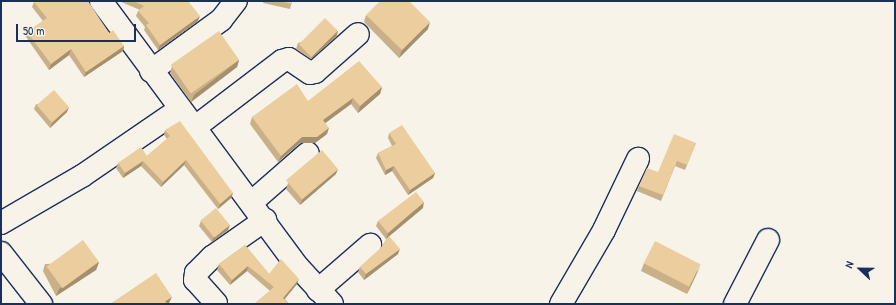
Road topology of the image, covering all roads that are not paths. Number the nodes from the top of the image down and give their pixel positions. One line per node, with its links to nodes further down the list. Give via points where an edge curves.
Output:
1 (101, 1): 4 (street)
2 (236, 1): 4 (street, via 221,20)
3 (358, 34): 6 (street, via 315,72 310,73 289,59 282,61)
4 (150, 71): 5 (street)
5 (180, 109): 6 (street); 11 (street, via 82,176)
6 (194, 128): 9 (street)
7 (308, 153): 9 (street)
8 (638, 159): 18 (street, via 604,230)
9 (252, 202): 10 (street)
10 (265, 220): 15 (street); 16 (street, via 196,273 195,280)
11 (1, 223)
12 (768, 240): 19 (street)
13 (370, 244): 15 (street)
14 (1, 253): 17 (street)
15 (325, 297)
16 (216, 303)
17 (41, 304)
18 (560, 304)
19 (735, 304)

